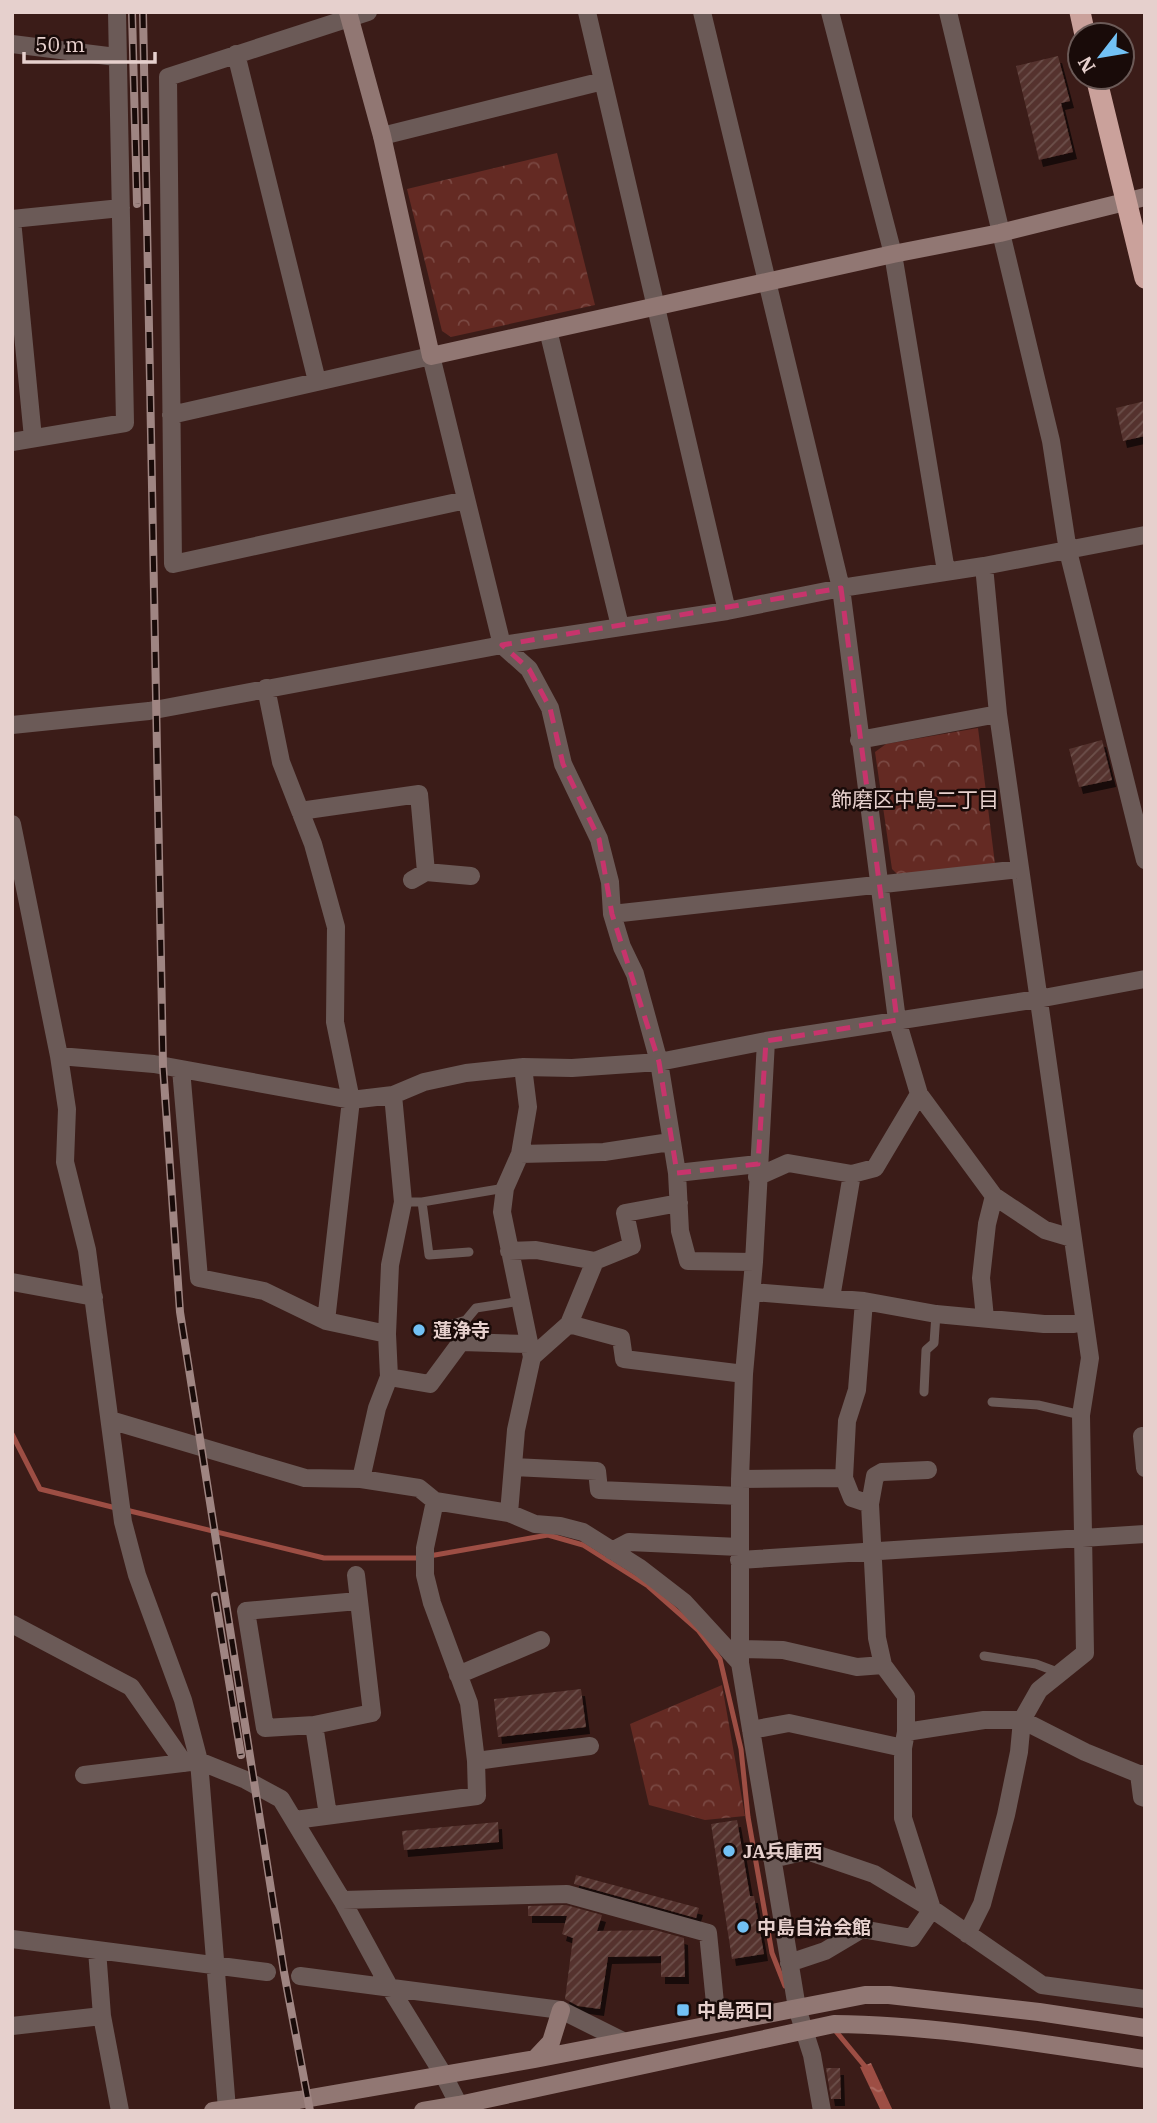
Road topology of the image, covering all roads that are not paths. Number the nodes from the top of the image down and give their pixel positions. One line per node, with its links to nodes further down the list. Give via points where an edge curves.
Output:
1 (117, 12): 10 (street)
2 (368, 12): 7 (street)
3 (587, 12): 11 (street)
4 (702, 12): 20 (street)
5 (830, 12): 18 (street)
6 (947, 12): 17 (street)
7 (348, 15): 9 (street); 13 (street)
8 (12, 44): 10 (street)
9 (236, 54): 24 (street); 25 (street, via 168,77)
10 (116, 57): 15 (street)
11 (603, 81): 13 (street); 21 (street)
12 (1101, 91): 14 (highway)
13 (382, 136): 23 (street)
14 (1136, 199): 17 (street); 19 (highway)
15 (121, 208): 16 (street); 26 (street, via 124,424)
16 (12, 219): 26 (street)
17 (1000, 233): 18 (street); 30 (street, via 1051,441)
18 (893, 254): 20 (street); 32 (street)
19 (1145, 278)
20 (767, 282): 21 (street); 33 (street)
21 (656, 307): 22 (street); 34 (street)
22 (548, 330): 23 (street); 35 (street)
23 (431, 356): 24 (street); 28 (street)
24 (317, 382): 25 (street)
25 (171, 415): 28 (street, via 173,564)
26 (33, 438): 27 (street)
27 (12, 442)
28 (466, 500): 36 (street)
29 (1145, 535): 30 (street)
30 (1068, 551): 31 (street); 43 (street)
31 (984, 566): 32 (street); 38 (street)
32 (946, 571): 33 (street)
33 (841, 588): 34 (street); 40 (street)
34 (727, 611): 35 (street)
35 (620, 626): 36 (street)
36 (502, 645): 37 (street); 47 (street, via 529,669 550,708 563,764 599,839)
37 (266, 688): 39 (street, via 149,711); 41 (street, via 281,762)
38 (998, 714): 40 (street); 44 (street)
39 (12, 725)
40 (859, 740): 46 (street)
41 (300, 811): 45 (street, via 419,794 419,876); 58 (street, via 336,927 335,1022)
42 (12, 824): 52 (street)
43 (1145, 860)
44 (1020, 869): 46 (street); 49 (street)
45 (471, 876)
46 (879, 886): 47 (street); 50 (street)
47 (612, 914): 53 (street, via 635,974)
48 (1145, 979): 49 (street)
49 (1038, 999): 50 (street); 69 (street)
50 (897, 1020): 51 (street); 56 (street)
51 (766, 1041): 53 (street); 61 (street)
52 (59, 1056): 55 (street); 76 (street, via 67,1109 65,1162)
53 (659, 1062): 54 (street); 59 (street)
54 (523, 1067): 57 (street, via 424,1082); 60 (street, via 528,1107)
55 (181, 1069): 58 (street); 83 (street, via 199,1278 264,1291)
56 (919, 1094): 63 (street, via 875,1168); 65 (street)
57 (393, 1095): 58 (street); 66 (street)
58 (351, 1100): 83 (street)
59 (670, 1142): 60 (street, via 604,1152); 62 (street)
60 (520, 1154): 64 (street)
61 (758, 1170): 62 (street); 63 (street, via 788,1163); 73 (street)
62 (677, 1173): 68 (street)
63 (852, 1174): 77 (street)
64 (505, 1188): 67 (lane); 70 (street, via 502,1212)
65 (994, 1196): 69 (street, via 1045,1230); 81 (street, via 981,1278)
66 (402, 1202): 67 (lane); 86 (street, via 390,1265)
67 (422, 1202): 71 (lane, via 429,1255)
68 (679, 1203): 72 (street, via 625,1213 632,1246); 73 (street, via 688,1261)
69 (1072, 1238): 82 (street)
70 (509, 1251): 72 (street, via 536,1250); 78 (street)
71 (469, 1252)
72 (595, 1261): 84 (street)
73 (754, 1262): 75 (street)
74 (12, 1282): 76 (street)
75 (752, 1292): 77 (street); 88 (street)
76 (94, 1297): 93 (street)
77 (831, 1298): 79 (street)
78 (521, 1301): 85 (lane, via 476,1308 466,1320); 87 (street)
79 (864, 1301): 80 (street); 98 (street)
80 (936, 1314): 81 (street); 90 (lane, via 934,1343 926,1350)
81 (985, 1318): 82 (street, via 1074,1325)
82 (1084, 1320): 92 (street, via 1090,1357)
83 (326, 1321): 86 (street)
84 (569, 1324): 87 (street); 88 (street, via 621,1338 624,1359)
85 (449, 1325)
86 (387, 1334): 89 (street)
87 (531, 1351): 89 (street, via 460,1342 430,1384); 95 (street)
88 (744, 1374): 100 (street)
89 (389, 1377): 99 (street)
90 (924, 1392)
91 (992, 1402): 92 (lane, via 1038,1405)
92 (1081, 1415): 105 (street)
93 (110, 1420): 99 (street, via 304,1478); 124 (street, via 123,1522 137,1575 183,1700)
94 (1142, 1436): 96 (street)
95 (513, 1466): 100 (street, via 597,1471 599,1490); 103 (street)
96 (1145, 1468)
97 (928, 1470): 102 (street, via 875,1476)
98 (844, 1478): 100 (street); 102 (street, via 852,1498)
99 (361, 1479): 101 (street, via 419,1488)
100 (740, 1488): 108 (street)
101 (435, 1501): 103 (street); 117 (street, via 425,1575)
102 (870, 1504): 107 (street)
103 (509, 1513): 106 (street, via 535,1524 583,1532)
104 (1145, 1534): 105 (street)
105 (1082, 1537): 107 (street); 116 (street, via 1084,1653)
106 (612, 1551): 108 (street, via 629,1542); 113 (street, via 684,1602)
107 (872, 1551): 108 (street); 115 (street)
108 (739, 1553): 113 (street)
109 (356, 1575): 110 (street)
110 (358, 1601): 119 (street, via 372,1713); 119 (street, via 246,1611 265,1728)
111 (12, 1625): 124 (street, via 131,1687)
112 (541, 1640): 117 (street)
113 (740, 1656): 115 (street, via 783,1650 857,1667); 120 (street)
114 (984, 1656): 116 (lane, via 1036,1664)
115 (883, 1664): 121 (street, via 906,1696)
116 (1060, 1673): 118 (street, via 1038,1689)
117 (458, 1675): 123 (street, via 469,1703)
118 (1022, 1720): 121 (street, via 984,1720); 125 (street); 133 (street, via 1006,1815 982,1904)
119 (314, 1725): 128 (street)
120 (751, 1730): 121 (street, via 789,1723); 130 (street)
121 (904, 1740): 132 (street, via 903,1818)
122 (590, 1746): 123 (street)
123 (476, 1760): 128 (street, via 477,1796)
124 (191, 1762): 126 (street); 129 (street, via 246,1780 281,1799); 137 (street)
125 (1142, 1774): 127 (street)
126 (84, 1775)
127 (1145, 1798)
128 (328, 1815): 129 (street)
129 (295, 1820): 131 (street)
130 (772, 1859): 132 (street, via 807,1851 874,1874); 136 (street)
131 (342, 1900): 141 (street); 148 (street, via 567,1894 708,1933)
132 (932, 1909): 133 (street); 136 (street, via 912,1938 862,1929 825,1951)
133 (967, 1934): 140 (street)
134 (12, 1939): 135 (street)
135 (97, 1950): 137 (street); 147 (street)
136 (789, 1963): 143 (street)
137 (215, 1966): 138 (street); 158 (street)
138 (267, 1972)
139 (300, 1976): 141 (street)
140 (1042, 1985): 142 (street); 145 (street)
141 (390, 1988): 144 (street); 156 (street)
142 (1145, 1999)
143 (797, 2008): 145 (street, via 889,1995); 146 (street); 149 (street); 152 (street)
144 (561, 2010): 153 (street); 154 (street, via 551,2042)
145 (1039, 2012): 151 (street)
146 (769, 2014): 148 (street); 152 (street, via 786,2016)
147 (102, 2016): 150 (street); 159 (street)
148 (717, 2023): 153 (street)
149 (834, 2024): 152 (street); 155 (street, via 993,2037)
150 (12, 2026)
151 (1145, 2028)
152 (806, 2030): 157 (street); 161 (street)
153 (623, 2041): 154 (street)
154 (535, 2059): 156 (street)
155 (1145, 2059)
156 (443, 2074): 157 (street); 158 (street)
157 (460, 2108): 160 (street)
158 (222, 2110)
159 (120, 2111)
160 (424, 2111)
161 (822, 2111)

